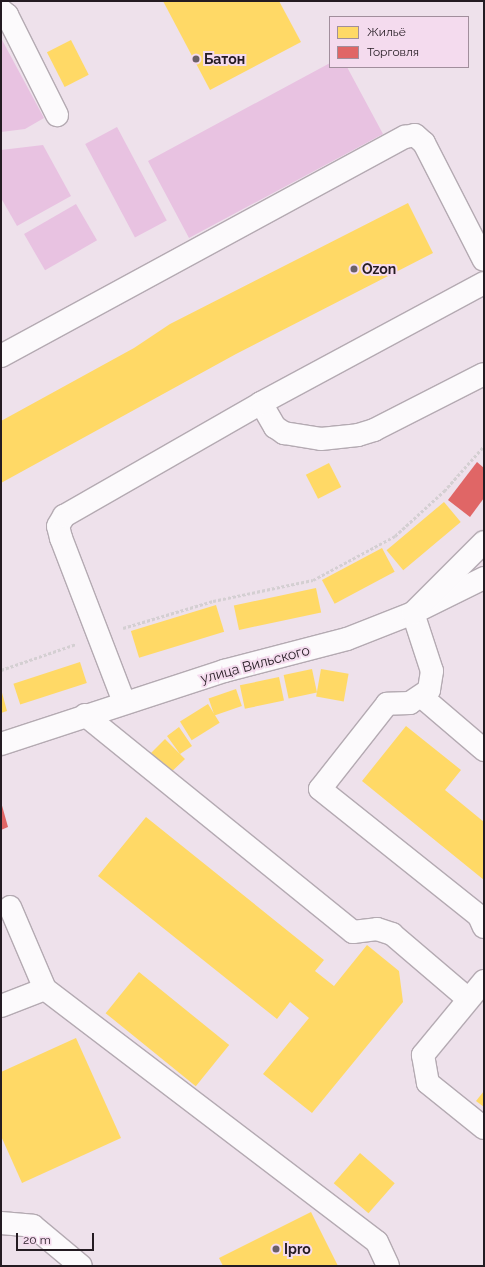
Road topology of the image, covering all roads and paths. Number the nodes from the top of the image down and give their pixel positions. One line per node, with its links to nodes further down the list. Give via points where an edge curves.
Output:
1 (1, 10): 2 (street, via 7,16)
2 (57, 115)
3 (484, 260): 5 (street, via 424,143 415,135 405,137)
4 (484, 283): 7 (street)
5 (1, 356)
6 (484, 374): 7 (street, via 366,434 321,439 284,433 276,427)
7 (261, 403): 12 (street, via 64,516 58,526 61,538)
8 (484, 446): 12 (path, via 444,491 395,536 314,580 213,601)
9 (484, 542): 11 (street, улица Вильского)
10 (484, 578): 11 (street)
11 (413, 613): 14 (street, via 432,671 429,690); 15 (street, улица Вильского, via 347,640 224,671)
12 (98, 636): 13 (path); 15 (street)
13 (1, 670)
14 (422, 697): 18 (street); 20 (street, via 410,703 387,704 320,790 479,916)
15 (124, 702): 16 (street, улица Вильского)
16 (85, 716): 17 (street, улица Вильского); 23 (street, via 353,932 377,929 392,934)
17 (1, 744)
18 (484, 750)
19 (10, 907): 22 (street)
20 (484, 927)
21 (484, 981): 23 (street)
22 (45, 989): 24 (street); 28 (street, via 377,1242)
23 (468, 999): 25 (street, via 423,1055 428,1082)
24 (1, 1006)
25 (484, 1128)
26 (1, 1223): 27 (street, via 33,1226)
27 (81, 1266)
28 (388, 1266)

